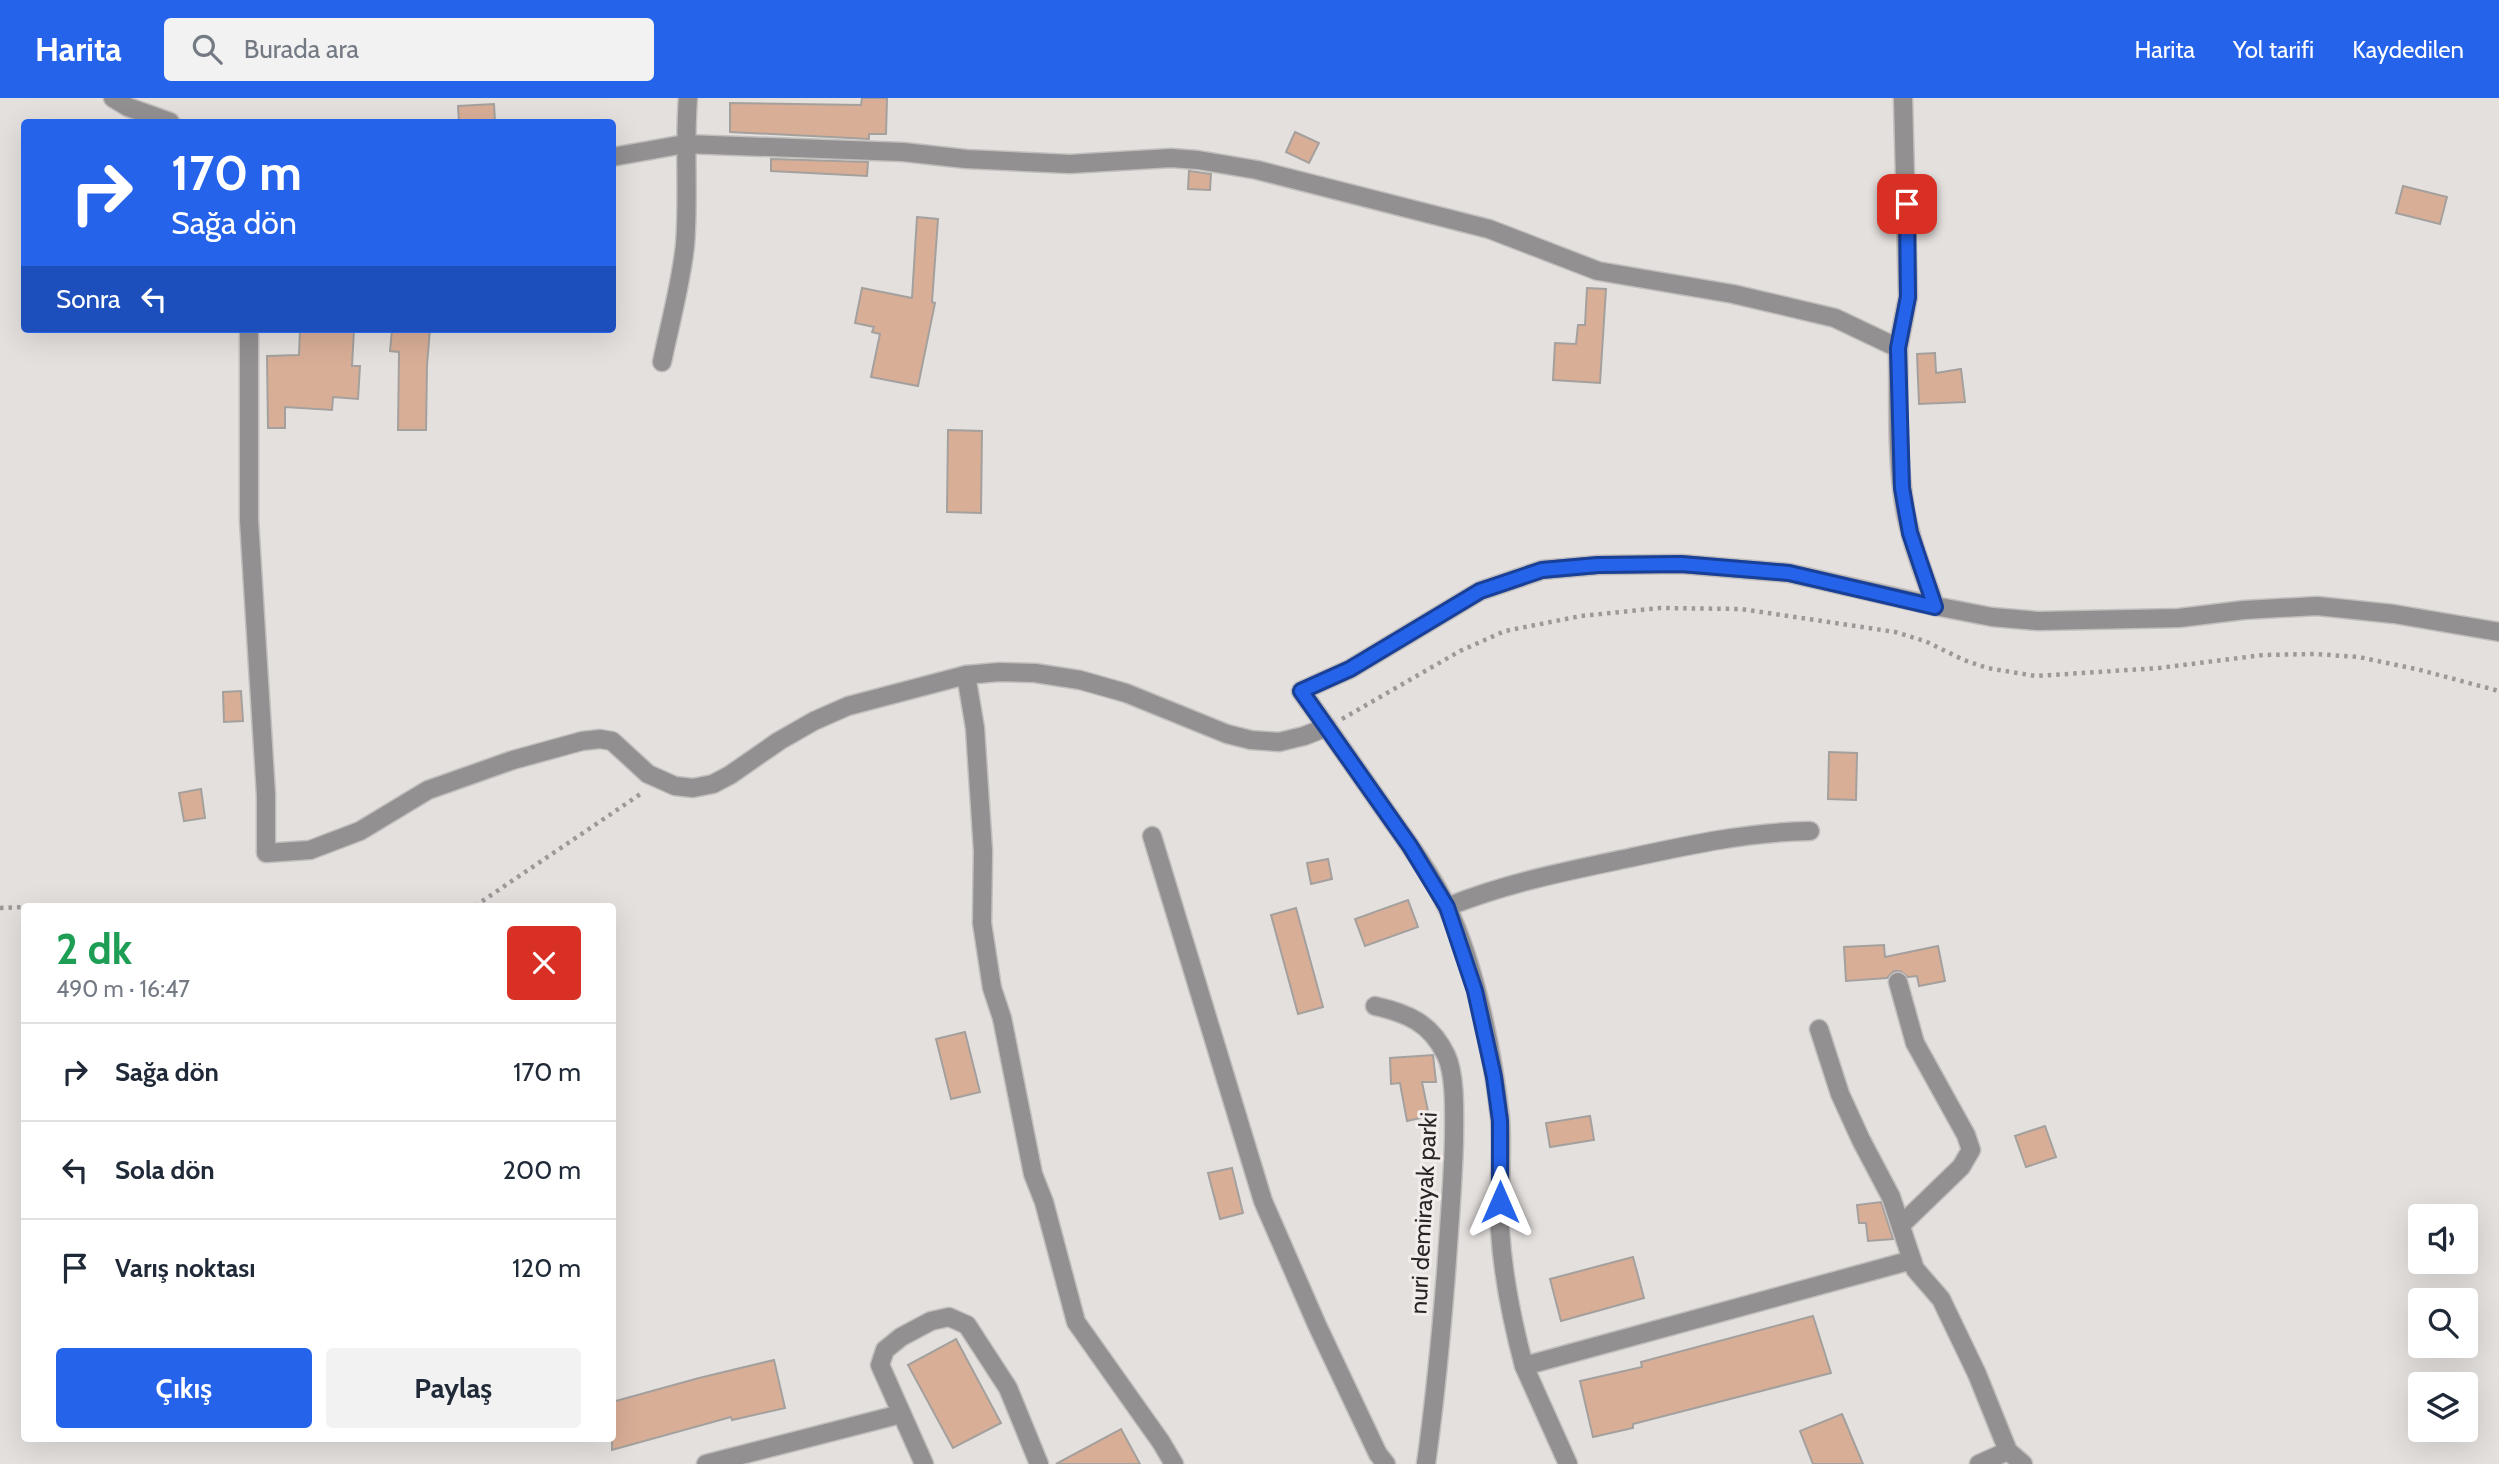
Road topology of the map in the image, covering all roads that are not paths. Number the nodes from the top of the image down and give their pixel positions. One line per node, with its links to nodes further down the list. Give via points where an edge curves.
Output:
1 (113, 98): 4 (street)
2 (688, 98): 5 (street)
3 (1903, 98): 8 (street, via 1908,297)
4 (162, 119)
5 (685, 144): 6 (street); 8 (street, via 1070,164 1171,158 1257,170 1489,229 1598,271 1835,318); 9 (street, via 688,198 684,248)
6 (616, 156)
7 (249, 333): 12 (street, via 249,520 266,853 310,850 359,831 428,790 582,741 612,741 660,781 693,788 713,785 825,716)
8 (1898, 348): 10 (street, via 1905,510)
9 (662, 362)
10 (1935, 607): 11 (street, via 1992,617 2077,622 2317,606); 13 (street, via 1789,573 1681,564 1542,570 1480,591 1350,669 1301,691)
11 (2499, 632)
12 (966, 675): 13 (street, via 1035,673 1080,680 1251,740 1279,742); 28 (street, via 975,729 982,923 1033,1174 1076,1322)
13 (1327, 727): 16 (street)
14 (1810, 831): 16 (street, via 1714,840 1549,874)
15 (1152, 836): 29 (street, via 1263,1201 1317,1325)
16 (1447, 907): 22 (street, via 1488,1045 1500,1121 1504,1270)
17 (1898, 982): 20 (street, via 1915,1043 1971,1150 1961,1167)
18 (1375, 1006): 30 (street, nuri demirayak parki, via 1397,1010 1426,1025 1446,1055 1451,1072 1453,1173 1437,1390)
19 (1819, 1029): 20 (street, via 1840,1094)
20 (1901, 1225): 21 (street)
21 (1912, 1260): 22 (street); 24 (street, via 1941,1299)
22 (1524, 1366): 31 (street)
23 (901, 1414): 25 (street); 26 (street); 27 (street, via 880,1365 885,1350 931,1321 950,1317 967,1325 1008,1388)
24 (2008, 1451): 32 (street); 33 (street)
25 (706, 1464)
26 (924, 1464)
27 (1039, 1464)
28 (1174, 1464)
29 (1386, 1464)
30 (1426, 1464)
31 (1568, 1464)
32 (1979, 1464)
33 (2023, 1464)

